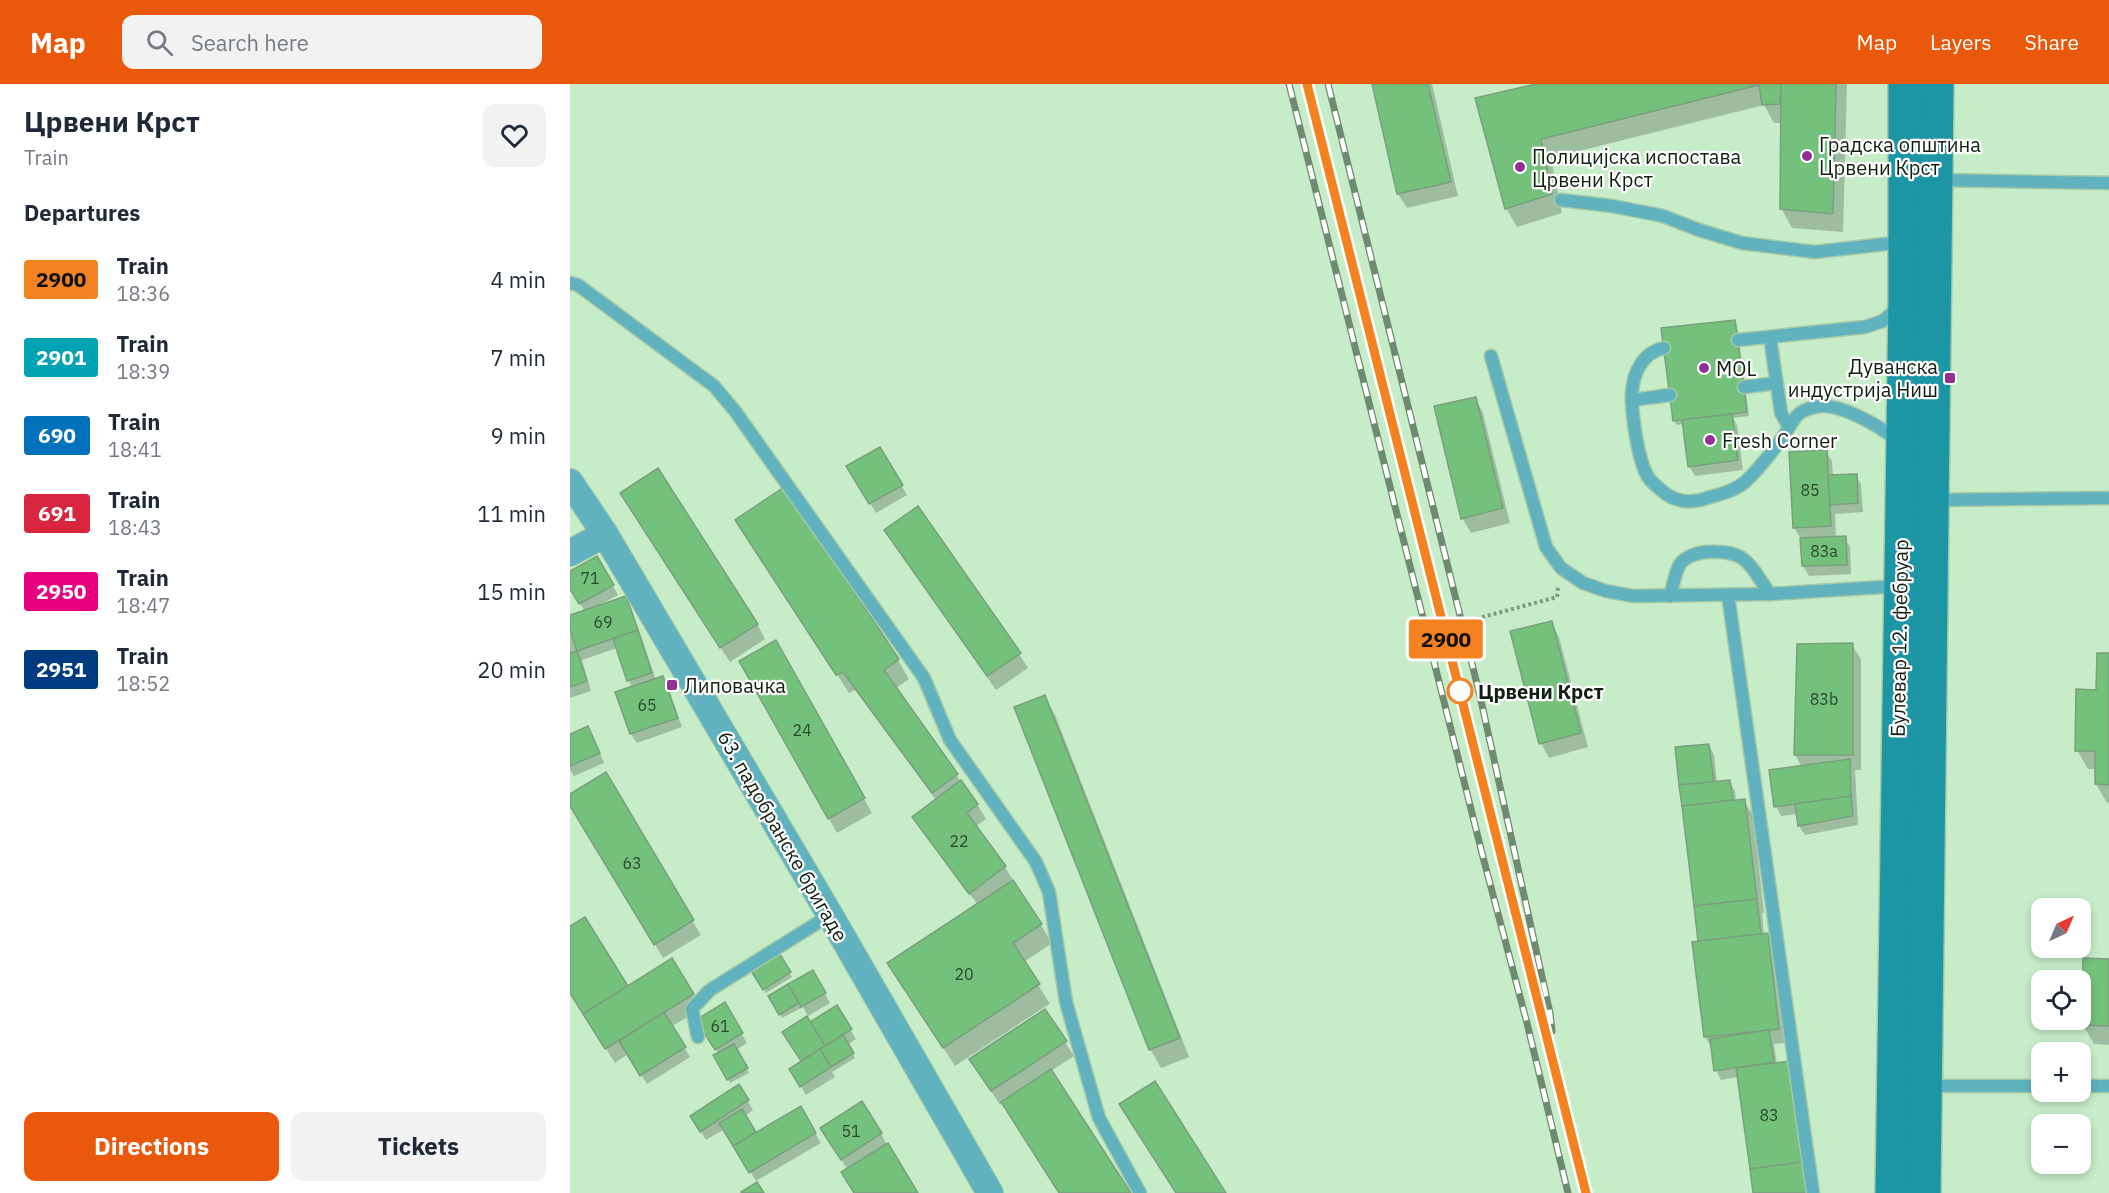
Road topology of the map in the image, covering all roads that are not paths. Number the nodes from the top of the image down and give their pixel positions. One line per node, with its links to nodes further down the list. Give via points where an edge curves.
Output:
1 (1905, 84): 6 (main road, Булевар 12. фебруар)
2 (1937, 84): 3 (main road, Булевар 12. фебруар)
3 (1935, 180): 4 (lane); 21 (main road, Булевар 12. фебруар)
4 (2109, 183)
5 (1561, 200): 6 (lane, via 1663,216 1742,243 1815,252)
6 (1904, 242): 8 (main road, Булевар 12. фебруар)
7 (570, 283): 35 (lane, via 578,285 714,386 924,678 950,740 1036,862 1049,892 1066,1002 1099,1118)
8 (1905, 299): 9 (lane, via 1892,315 1865,327); 18 (main road, Булевар 12. фебруар)
9 (1770, 337): 10 (lane); 13 (lane)
10 (1738, 340)
11 (1664, 348): 16 (lane, via 1651,353 1640,365 1632,382)
12 (1491, 356): 27 (lane, via 1546,547 1561,568 1606,591)
13 (1777, 383): 14 (lane); 17 (lane, via 1781,412)
14 (1744, 387)
15 (1670, 395): 16 (lane)
16 (1632, 400): 17 (lane, via 1641,461 1649,478 1664,493 1681,501 1697,502 1745,482)
17 (1789, 427): 18 (lane, via 1799,414 1818,406 1835,408 1880,427)
18 (1902, 444): 24 (main road, Булевар 12. фебруар)
19 (570, 482): 22 (street, 63. падобранске бригаде)
20 (2109, 498): 21 (lane)
21 (1932, 500): 24 (main road, Булевар 12. фебруар)
22 (605, 534): 23 (street); 28 (street, 63. падобранске бригаде)
23 (570, 553)
24 (1915, 585): 25 (lane); 30 (main road, Булевар 12. фебруар); 37 (main road, Булевар 12. фебруар)
25 (1770, 594): 26 (lane); 27 (lane, via 1748,561 1724,551 1700,553 1680,564)
26 (1728, 595): 27 (lane); 36 (lane)
27 (1670, 596)
28 (830, 915): 29 (lane, via 711,990 692,1010); 34 (street, 63. падобранске бригаде)
29 (698, 1037)
30 (1925, 1086): 31 (lane); 38 (main road, Булевар 12. фебруар)
31 (2031, 1086)
32 (2091, 1086): 33 (lane)
33 (2109, 1086)
34 (990, 1193)
35 (1140, 1193)
36 (1813, 1193)
37 (1892, 1193)
38 (1924, 1193)

